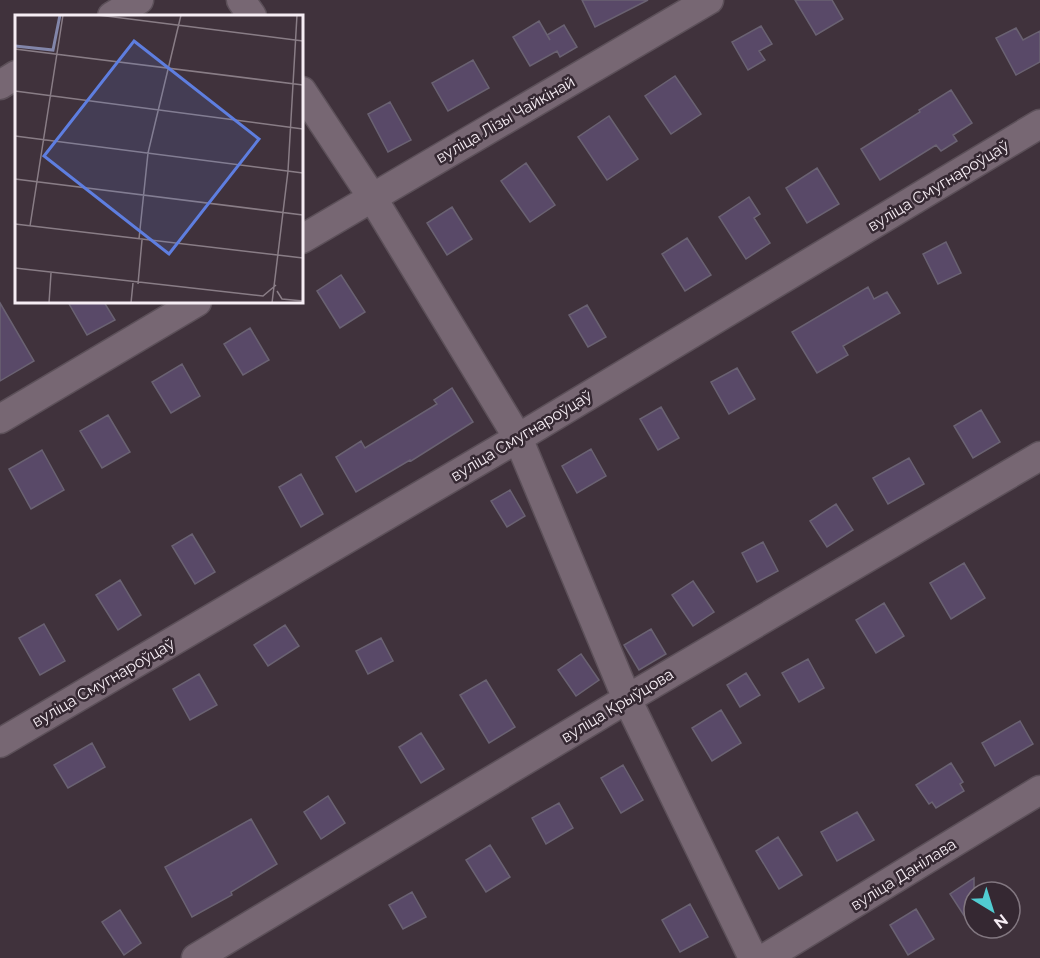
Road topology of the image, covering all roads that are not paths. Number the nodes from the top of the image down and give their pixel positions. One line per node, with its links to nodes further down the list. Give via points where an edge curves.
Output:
1 (139, 0): 4 (street)
2 (241, 0): 5 (street)
3 (709, 0): 10 (street, вуліца Лізы Чайкінай)
4 (114, 15)
5 (251, 15)
6 (15, 76): 7 (street)
7 (0, 85)
8 (303, 93): 10 (street)
9 (1040, 124): 14 (street, вуліца Смугнароўцаў)
10 (372, 197): 11 (street, вуліца Лізы Чайкінай); 14 (street)
11 (303, 238)
12 (194, 303): 13 (street)
13 (0, 418)
14 (518, 438): 16 (street); 17 (street, вуліца Смугнароўцаў)
15 (1040, 456): 16 (street, вуліца Крыўцова)
16 (627, 699): 19 (street, вуліца Крыўцова); 20 (street)
17 (0, 742)
18 (1040, 790): 21 (street, вуліца Данілава)
19 (196, 958)
20 (753, 958)
21 (765, 958)

